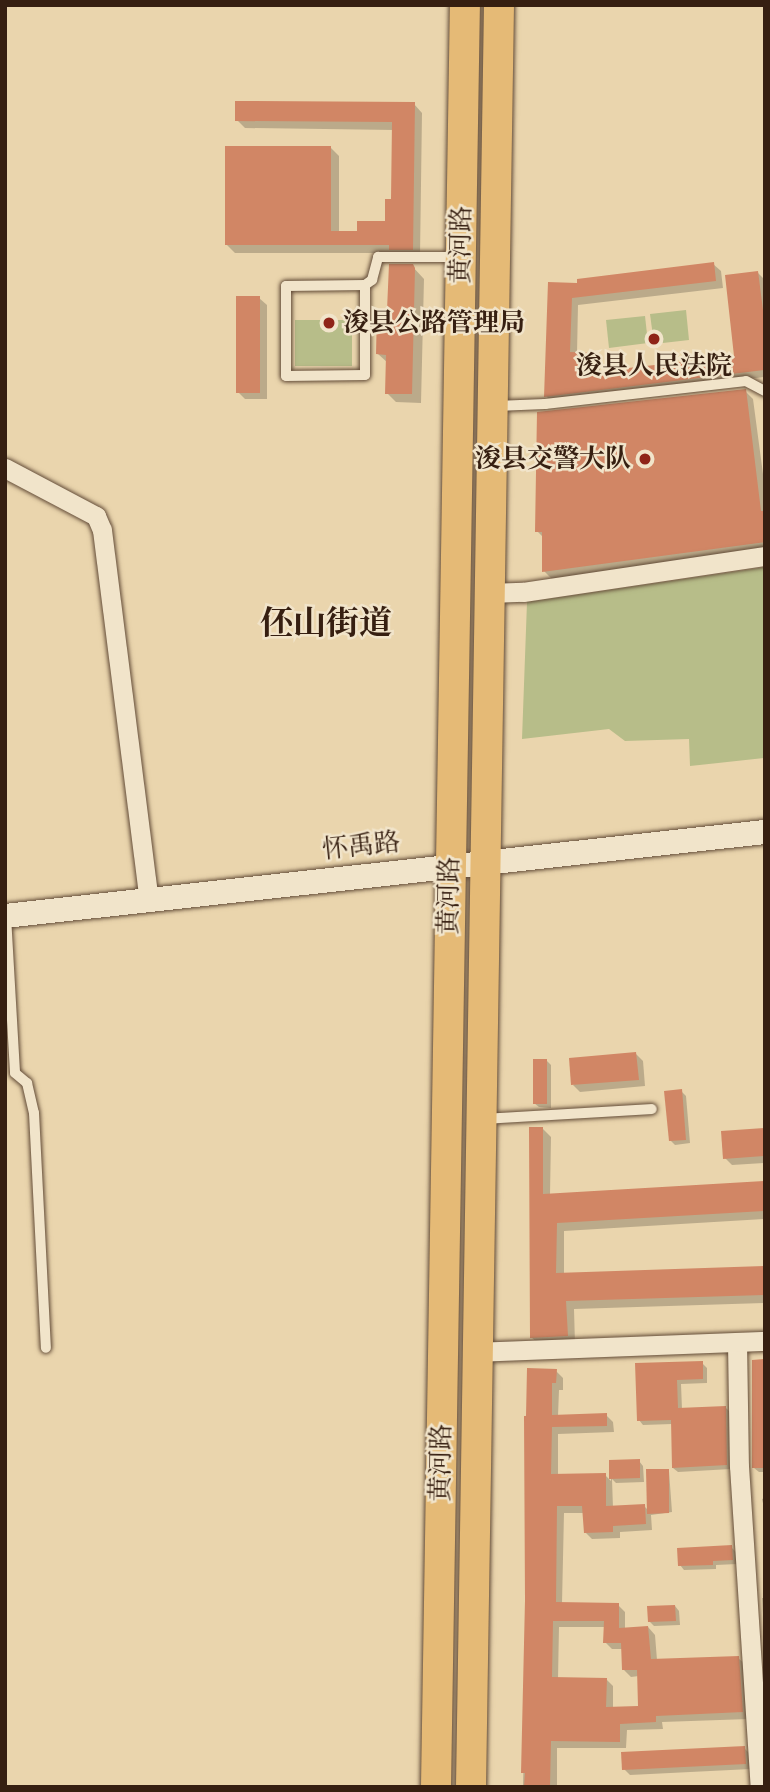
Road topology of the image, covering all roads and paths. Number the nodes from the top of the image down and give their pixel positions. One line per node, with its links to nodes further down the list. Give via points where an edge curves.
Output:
1 (464, 5): 3 (main road, 黄河路)
2 (499, 5): 6 (main road, 黄河路)
3 (460, 257): 4 (lane, via 378,257 372,280); 12 (main road, 黄河路)
4 (365, 285): 4 (lane, via 365,375 286,376 286,286)
5 (765, 391): 6 (lane, via 746,381)
6 (492, 406): 9 (main road, 黄河路)
7 (5, 468): 13 (street, via 96,516 102,530)
8 (765, 556): 9 (street, via 523,592)
9 (489, 593): 11 (main road, 黄河路)
10 (765, 832): 11 (street, 怀禹路)
11 (485, 862): 12 (street, 怀禹路); 16 (main road, 黄河路)
12 (450, 866): 13 (street, 怀禹路); 21 (main road, 黄河路)
13 (149, 900): 14 (street, 怀禹路)
14 (6, 916): 19 (lane, via 15,1073 27,1083 34,1113)
15 (652, 1109): 16 (lane)
16 (480, 1119): 20 (main road, 黄河路)
17 (765, 1341): 18 (street)
18 (737, 1342): 20 (street); 23 (street)
19 (46, 1348)
20 (476, 1352): 22 (main road, 黄河路)
21 (436, 1787)
22 (471, 1787)
23 (760, 1787)

